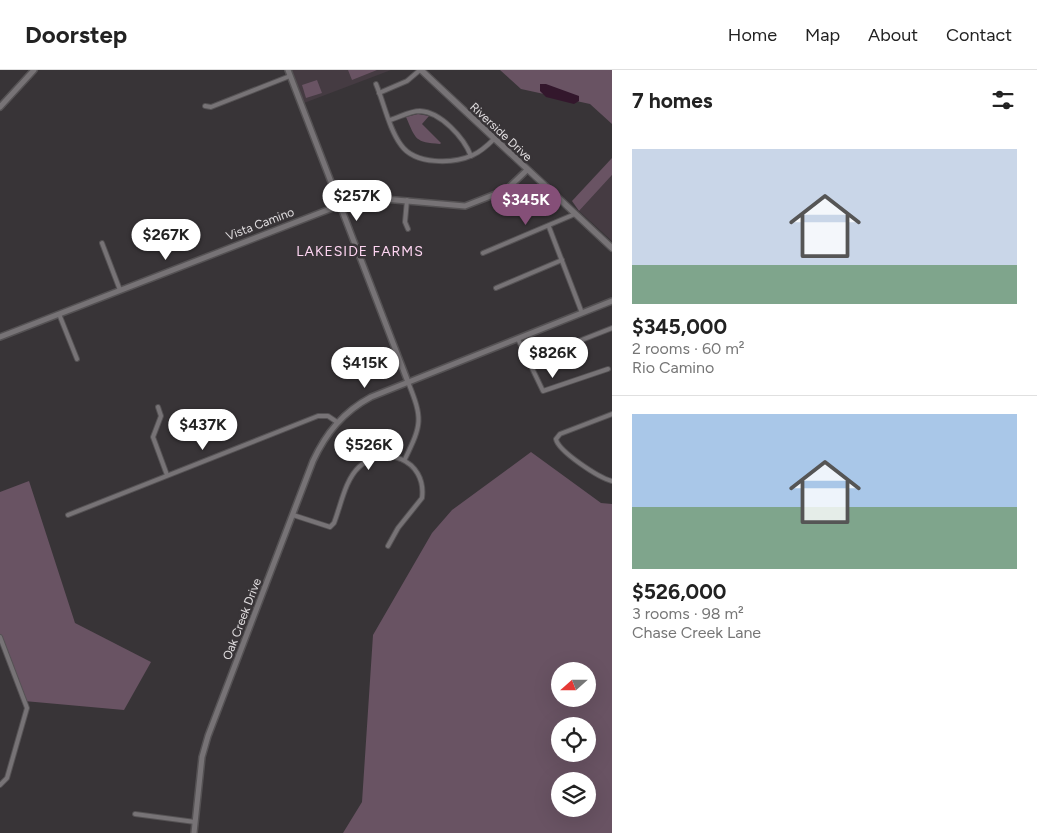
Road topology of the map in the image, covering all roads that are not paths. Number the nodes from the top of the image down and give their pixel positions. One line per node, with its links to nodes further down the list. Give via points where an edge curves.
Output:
1 (34, 70): 6 (street)
2 (420, 70): 5 (street, via 407,81); 9 (main road, Riverside Drive)
3 (289, 73): 7 (street, via 210,107); 13 (street)
4 (376, 84): 5 (street)
5 (380, 93): 8 (street)
6 (0, 106)
7 (205, 106)
8 (390, 120): 10 (street, via 416,111 433,114 462,140); 10 (street, via 400,144 415,156 447,161)
9 (494, 139): 10 (street); 11 (main road, Riverside Drive)
10 (471, 156)
11 (528, 170): 12 (street, Vista Camino, via 506,190 465,206); 14 (main road, Riverside Drive)
12 (407, 200): 13 (street, Vista Camino, via 366,196); 16 (street, via 405,222)
13 (340, 204): 22 (street, Vista Camino); 32 (street)
14 (575, 214): 15 (street); 18 (main road, Riverside Drive)
15 (548, 227): 19 (street); 20 (street)
16 (408, 229)
17 (102, 243): 22 (street)
18 (612, 248)
19 (483, 253)
20 (562, 260): 21 (street); 24 (street)
21 (496, 288)
22 (120, 290): 25 (street, Vista Camino)
23 (611, 304): 24 (street, Oak Creek Drive)
24 (582, 313): 28 (street, Oak Creek Drive)
25 (59, 314): 27 (street, Vista Camino); 29 (street)
26 (612, 328): 30 (street)
27 (0, 337)
28 (518, 339): 30 (street); 32 (street, Oak Creek Drive)
29 (77, 359)
30 (528, 361): 31 (street, via 545,391)
31 (608, 369)
32 (408, 382): 36 (street, Oak Creek Drive, via 364,400); 38 (street, via 420,418)
33 (158, 407): 40 (street, via 162,416 153,437)
34 (611, 414): 35 (street); 41 (street, via 560,434 556,439 559,448)
35 (612, 420)
36 (337, 422): 40 (street, via 328,416 318,416); 43 (street, Oak Creek Drive, via 321,444)
37 (358, 432): 39 (street)
38 (405, 460): 39 (street, via 384,457); 44 (street, via 420,476 422,498)
39 (368, 461): 43 (street, via 350,480 331,527 325,528)
40 (167, 475): 42 (street)
41 (612, 482)
42 (68, 515)
43 (293, 516): 48 (street, Oak Creek Drive, via 205,744)
44 (388, 546)
45 (0, 637): 46 (street, via 26,708 7,778)
46 (0, 785)
47 (135, 814): 48 (street)
48 (196, 822): 49 (street, Oak Creek Drive)
49 (194, 833)

